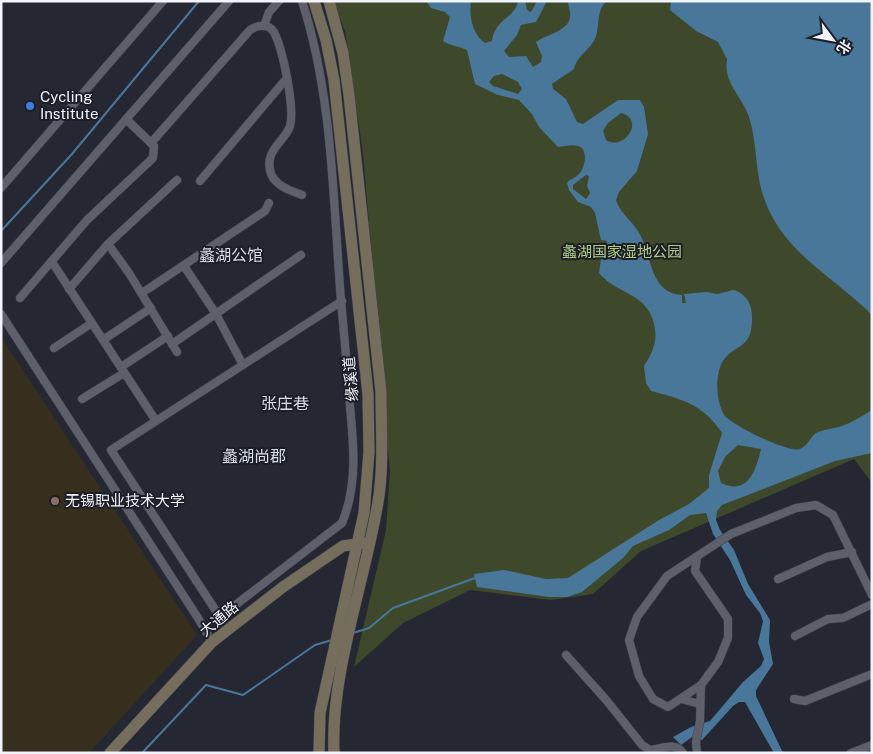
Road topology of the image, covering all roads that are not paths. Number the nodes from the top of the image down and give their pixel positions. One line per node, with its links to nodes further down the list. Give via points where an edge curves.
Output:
1 (163, 1): 13 (street)
2 (229, 1): 9 (street)
3 (279, 1): 7 (street, via 269,12)
4 (302, 1): 24 (street, via 313,34 324,92)
5 (314, 1): 38 (main road, 缘溪道, via 334,80 368,394 368,484)
6 (329, 1): 39 (main road, 缘溪道, via 343,53 349,95 381,392 379,500)
7 (264, 26): 8 (street, via 274,33); 10 (street, via 250,30)
8 (287, 78): 12 (street); 14 (street, via 292,113 289,129 270,156 272,175 285,189)
9 (126, 119): 10 (street); 19 (street)
10 (151, 143): 18 (street, via 154,146 153,158 86,220)
11 (177, 180): 16 (street)
12 (200, 180)
13 (1, 188)
14 (302, 195)
15 (270, 203): 20 (street, via 265,211)
16 (108, 244): 21 (street); 22 (street)
17 (301, 255): 27 (street)
18 (52, 262): 21 (street); 23 (street)
19 (1, 263)
20 (184, 266): 22 (street); 27 (street)
21 (69, 289): 28 (street)
22 (142, 293): 25 (street)
23 (20, 298)
24 (342, 302): 34 (street); 37 (street, via 355,462 349,507 342,523 225,612 216,611 111,450)
25 (150, 308): 29 (street); 30 (street)
26 (1, 314): 48 (street)
27 (216, 314): 31 (street); 34 (street)
28 (92, 323): 30 (street); 32 (street)
29 (168, 336): 31 (street); 35 (street)
30 (103, 340): 35 (street)
31 (172, 344): 33 (street)
32 (54, 348)
33 (177, 352)
34 (243, 365): 37 (street)
35 (122, 370): 36 (street); 37 (street)
36 (82, 399)
37 (156, 421)
38 (357, 543): 39 (main road, 大通路); 48 (main road, 大通路, via 343,546 283,586); 57 (main road, 缘溪道, via 320,712)
39 (370, 543): 58 (main road, 缘溪道, via 336,705)
40 (852, 552): 41 (street, via 833,515 816,505 796,508 726,537); 44 (street, via 826,557); 45 (street)
41 (697, 557): 42 (street); 43 (street)
42 (682, 567): 43 (street); 52 (street, via 667,576 637,617 629,640 640,676 653,699 668,707)
43 (695, 571): 51 (street, via 728,619 725,646 718,662)
44 (778, 579)
45 (872, 594)
46 (872, 604): 47 (street)
47 (795, 636)
48 (212, 642): 56 (main road, 大通路)
49 (566, 655): 59 (street, via 642,745 650,750 674,747)
50 (872, 674): 53 (street, via 805,701)
51 (700, 685): 52 (street); 54 (street)
52 (681, 699): 54 (street)
53 (794, 699)
54 (700, 704): 60 (street)
55 (872, 745): 61 (street)
56 (110, 753)
57 (319, 753)
58 (334, 753)
59 (683, 753)
60 (697, 753)
61 (851, 753)

